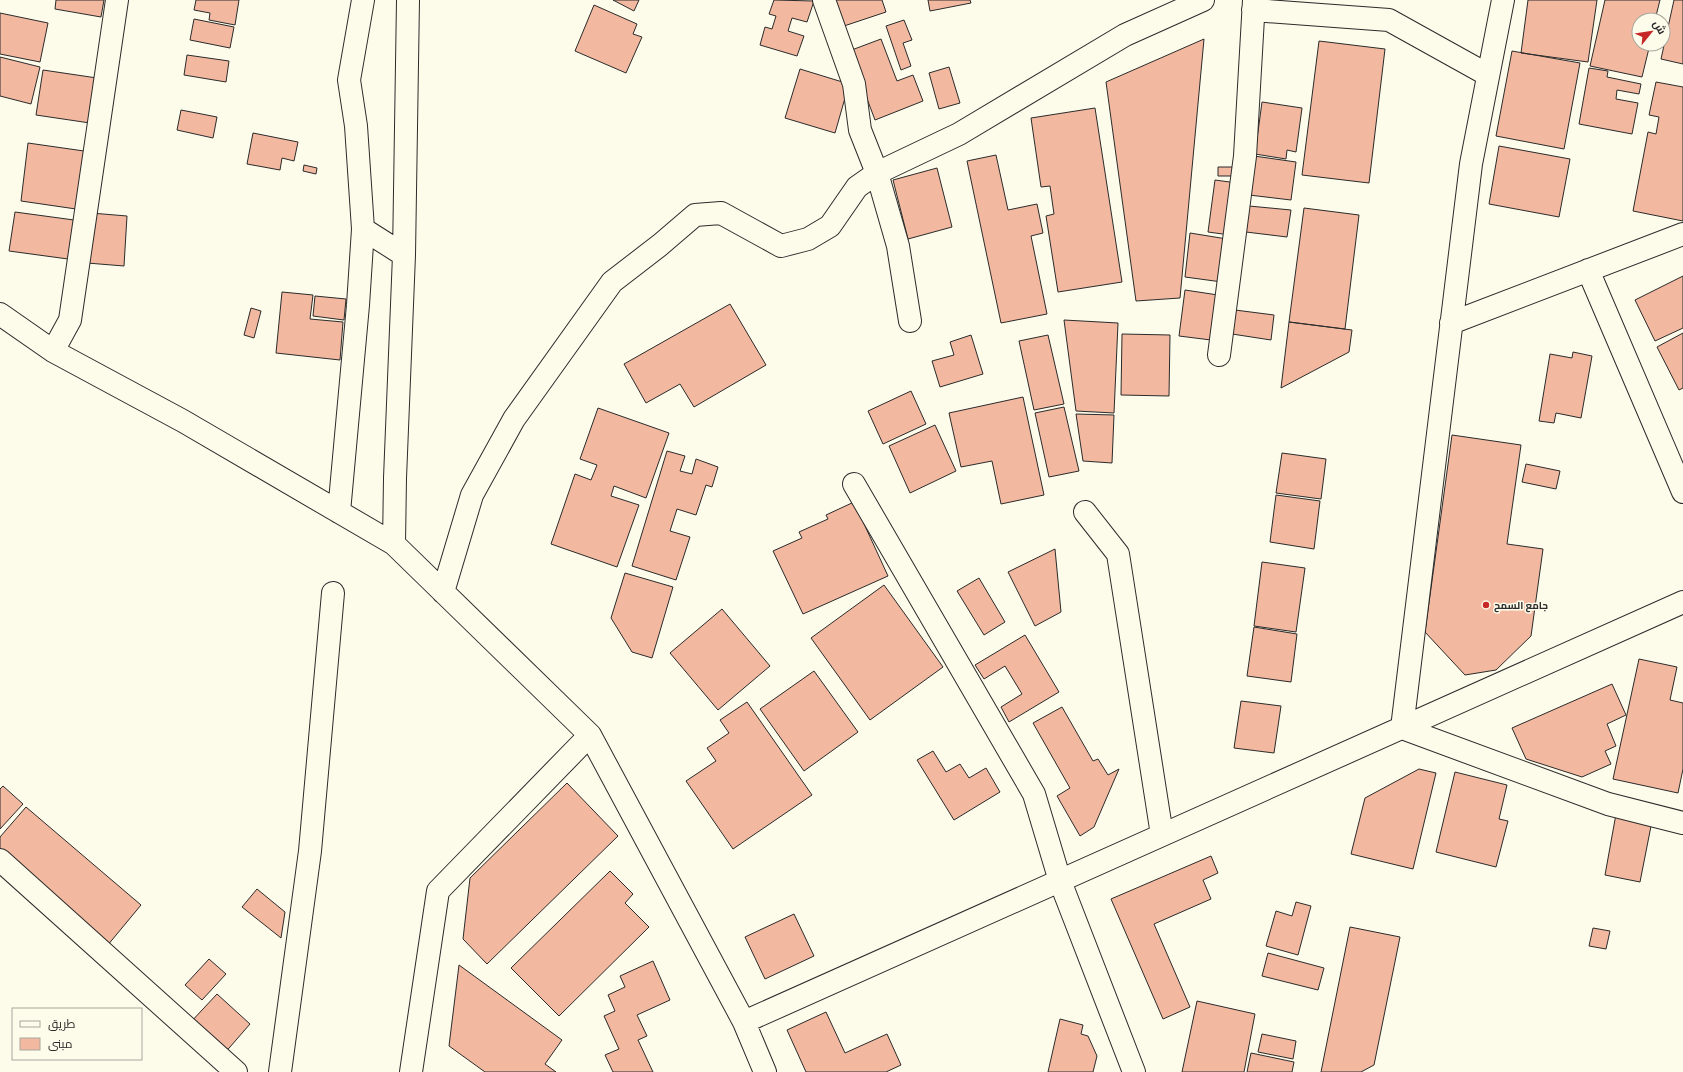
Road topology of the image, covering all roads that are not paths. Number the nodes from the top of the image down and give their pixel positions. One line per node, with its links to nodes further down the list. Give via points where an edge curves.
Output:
1 (117, 0): 17 (street, via 70,320)
2 (363, 0): 10 (street, via 349,80 356,126)
3 (408, 0): 12 (street)
4 (824, 0): 9 (street, via 854,84 860,130)
5 (1203, 0): 9 (street, via 1125,35 959,134)
6 (1503, 0): 8 (street)
7 (1254, 5): 8 (street, via 1389,20); 18 (street, via 1245,156)
8 (1488, 75): 16 (street, via 1471,164)
9 (877, 173): 15 (street, via 898,246); 24 (street, via 857,187 830,226 808,239 781,246 721,213 695,215 612,282 514,419 472,494)
10 (363, 229): 12 (street); 21 (street)
11 (1683, 234): 13 (street)
12 (404, 255): 23 (street)
13 (1588, 270): 16 (street); 20 (street)
14 (0, 314): 17 (street)
15 (910, 321)
16 (1451, 323): 27 (street)
17 (53, 351): 21 (street, via 184,421)
18 (1219, 355)
19 (854, 484): 32 (street, via 1034,794)
20 (1683, 492)
21 (338, 512): 23 (street)
22 (1085, 512): 30 (street, via 1118,554)
23 (394, 544): 24 (street)
24 (444, 592): 28 (street)
25 (332, 593): 35 (street, via 310,851)
26 (1683, 602): 27 (street)
27 (1402, 728): 29 (street, via 1608,804); 30 (street)
28 (590, 735): 33 (street); 36 (street, via 438,891)
29 (1683, 823)
30 (1162, 835): 32 (street)
31 (0, 860): 34 (street)
32 (1060, 881): 33 (street); 38 (street)
33 (744, 1022): 37 (street)
34 (236, 1072)
35 (280, 1072)
36 (412, 1072)
37 (765, 1072)
38 (1134, 1072)

